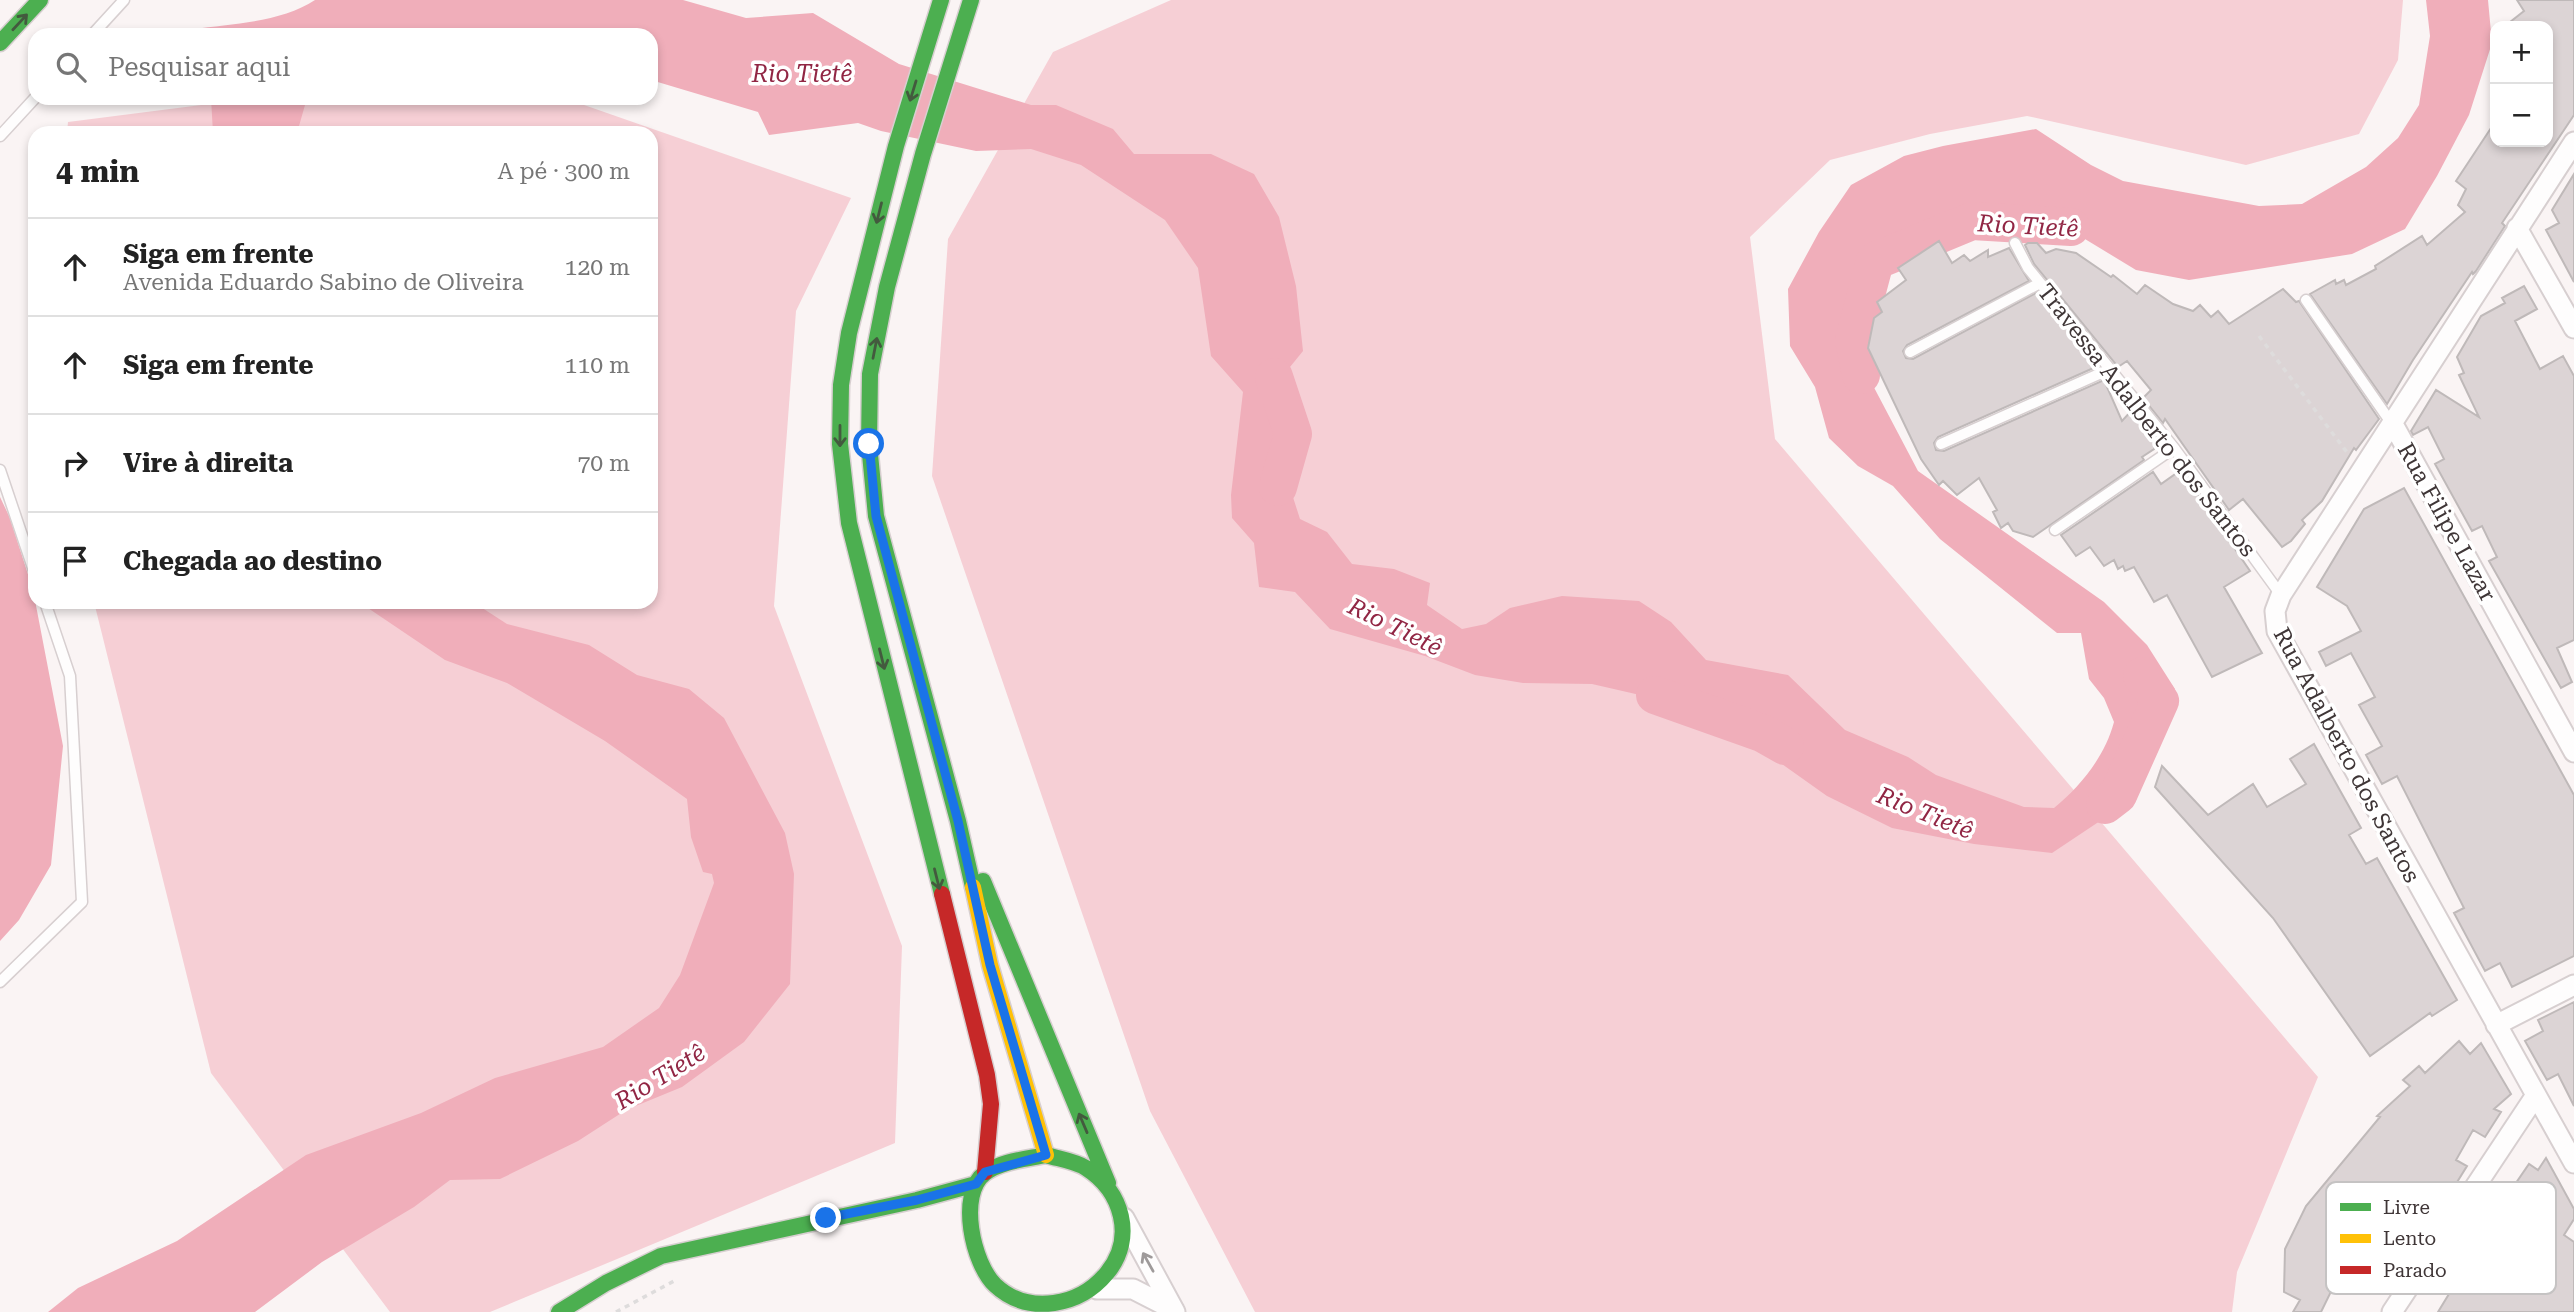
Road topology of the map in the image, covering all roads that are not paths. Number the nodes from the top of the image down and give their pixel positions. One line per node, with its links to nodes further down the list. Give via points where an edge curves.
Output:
1 (40, 0): 6 (main road, one-way to 1)
2 (124, 0): 5 (lane)
3 (941, 0): 33 (main road, one-way to 33, via 896,146 849,333 841,385 840,444 849,523 987,1075 990,1104)
4 (971, 0): 26 (main road, one-way to 4, via 876,516 869,444 870,374 887,287)
5 (98, 28)
6 (0, 43)
7 (29, 105): 8 (lane)
8 (0, 136)
9 (2574, 142): 10 (street, Rua Adalberto dos Santos)
10 (2517, 228): 14 (street); 17 (street, Rua Adalberto dos Santos)
11 (2015, 243): 12 (lane, Travessa Adalberto dos Santos)
12 (2040, 283): 15 (lane); 16 (lane, Travessa Adalberto dos Santos)
13 (2306, 300): 17 (lane, Rua Filipe Lazar)
14 (2574, 328)
15 (1910, 352)
16 (2108, 370): 18 (lane); 19 (lane, Travessa Adalberto dos Santos)
17 (2393, 424): 23 (street, Rua Adalberto dos Santos); 25 (street, Rua Filipe Lazar)
18 (1941, 444)
19 (2174, 448): 21 (lane); 23 (lane, Travessa Adalberto dos Santos)
20 (0, 470): 22 (lane)
21 (2055, 530)
22 (28, 553)
23 (2281, 595): 29 (street, Rua Adalberto dos Santos, via 2275,611 2277,631)
24 (47, 609): 27 (lane, via 70,676 82,902)
25 (2574, 752)
26 (958, 821): 31 (main road, via 990,965); 35 (main road, one-way to 26)
27 (0, 982)
28 (2574, 985): 29 (street)
29 (2496, 1026): 30 (street, Rua Adalberto dos Santos)
30 (2536, 1095): 32 (street, Rua Adalberto dos Santos); 34 (street)
31 (1046, 1155): 33 (main road); 35 (main road, via 1070,1158 1092,1169)
32 (2574, 1163)
33 (981, 1178): 36 (main road); 38 (main road)
34 (2478, 1182)
35 (1109, 1186): 37 (main road)
36 (917, 1200): 38 (main road); 43 (main road, via 661,1256)
37 (1122, 1214): 41 (main road, via 1120,1255); 42 (street, one-way to 37)
38 (972, 1216): 40 (main road, via 972,1242 979,1263 991,1282)
39 (2404, 1294): 45 (street)
40 (1008, 1296): 41 (main road, via 1046,1306); 44 (main road)
41 (1087, 1299): 42 (street, via 1133,1289)
42 (1175, 1311)
43 (559, 1312)
44 (1017, 1312)
45 (2392, 1312)

